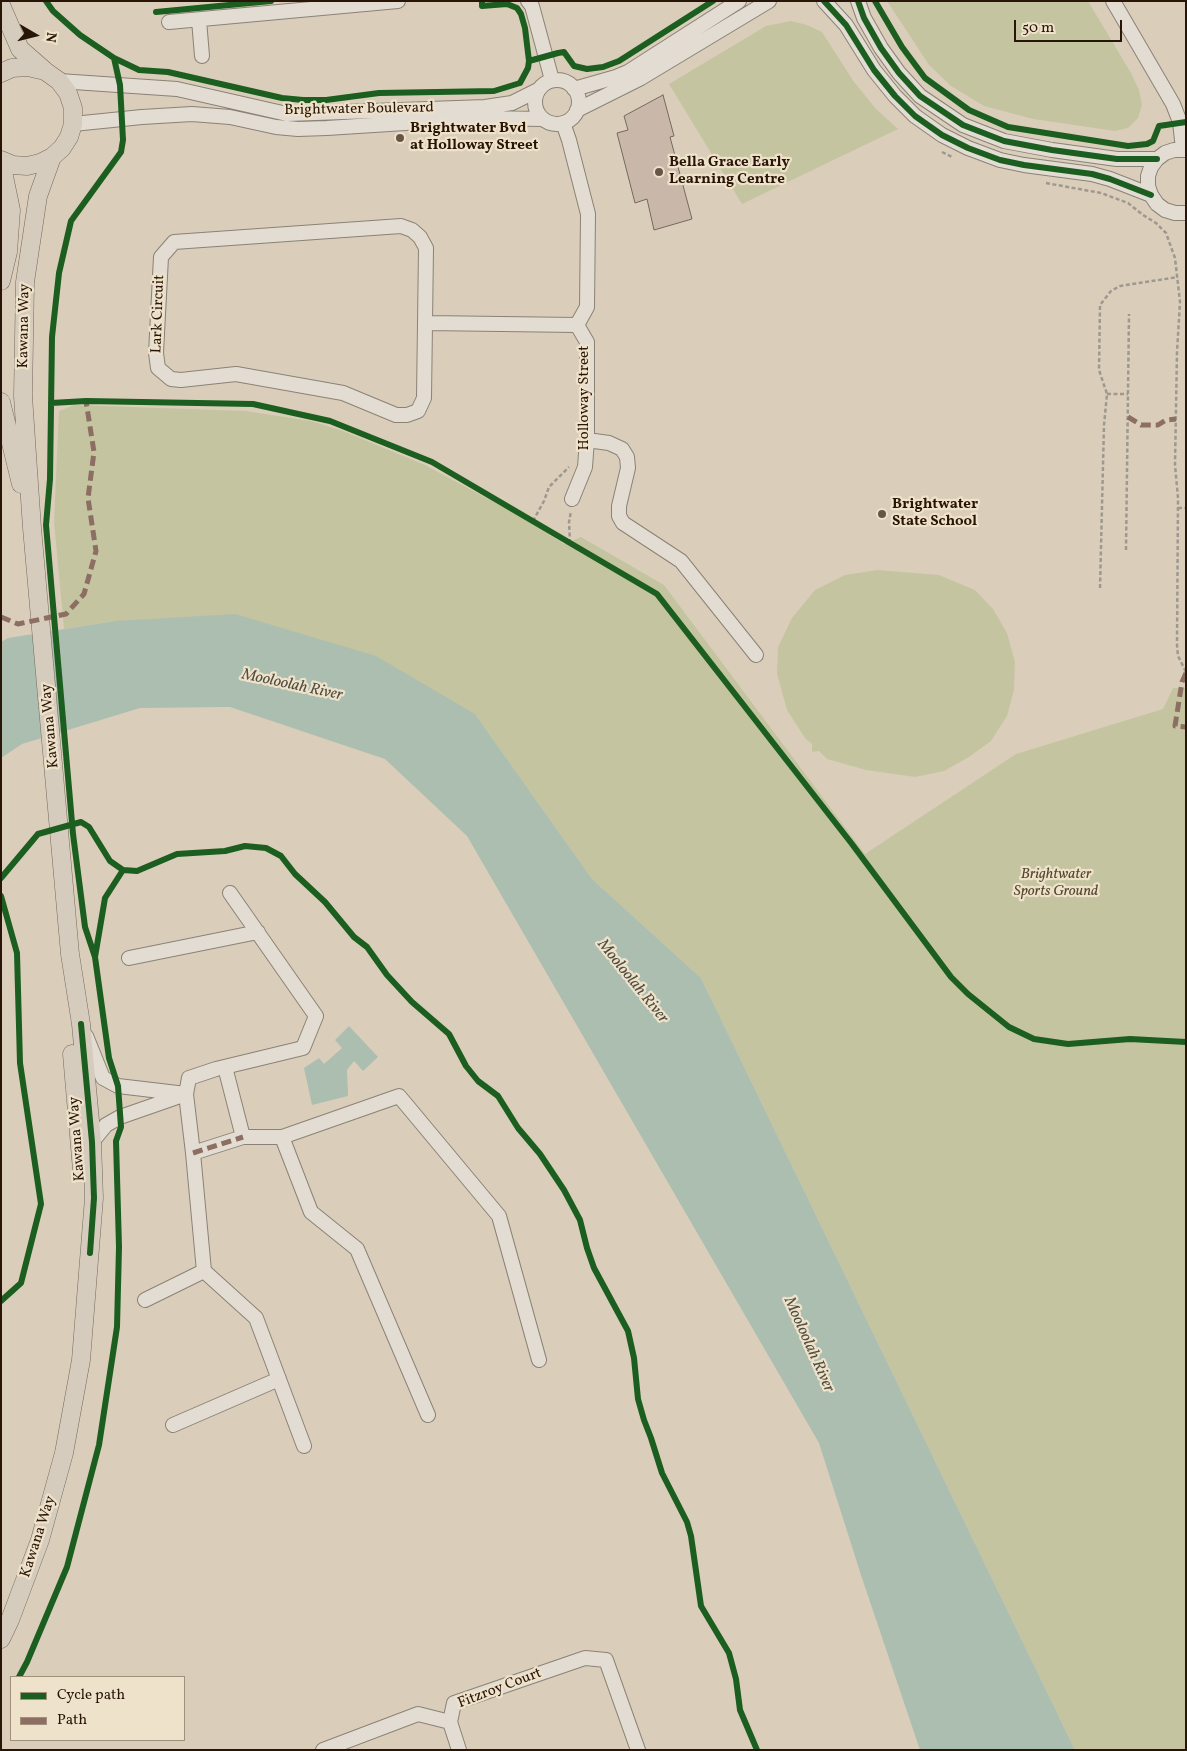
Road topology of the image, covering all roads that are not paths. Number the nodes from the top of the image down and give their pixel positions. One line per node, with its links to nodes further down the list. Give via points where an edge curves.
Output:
1 (398, 1): 9 (street)
2 (528, 1): 14 (street)
3 (739, 1): 15 (street, via 628,72)
4 (769, 1): 17 (street, via 641,78)
5 (824, 1): 25 (street, via 846,25 894,96 942,135 1000,160 1092,174)
6 (858, 1): 23 (street, via 881,48 900,73 920,96 963,125 1004,141 1052,150 1116,159)
7 (1113, 1): 21 (street, via 1173,104 1180,122)
8 (1, 6): 13 (main road, via 20,49)
9 (199, 20): 10 (street); 11 (street)
10 (169, 22)
11 (202, 56)
12 (1, 73): 13 (main road, via 28,67)
13 (52, 76): 16 (street, Brightwater Boulevard, via 177,90 286,114 485,107 512,103); 20 (main road, via 68,93 73,108)
14 (552, 80): 15 (street, via 564,81); 16 (street)
15 (574, 89): 17 (street, via 578,96)
16 (538, 90): 18 (street, via 536,108)
17 (577, 110): 19 (street)
18 (543, 119): 19 (street); 20 (street, Brightwater Boulevard, via 483,118 298,129 192,114)
19 (562, 123): 29 (street, Holloway Street, via 588,214 587,307)
20 (73, 124): 22 (main road, via 69,137)
21 (1184, 150): 23 (street, via 1165,153)
22 (52, 157): 24 (main road, via 27,166); 33 (main road, Kawana Way, via 38,196 25,282 24,396)
23 (1157, 159): 25 (street, via 1148,176)
24 (1, 161): 27 (main road, Kawana Way, via 11,210 8,252)
25 (1151, 195): 26 (street, via 1165,210)
26 (1186, 215)
27 (1, 281)
28 (426, 323): 28 (street, Lark Circuit, via 426,248 420,237 401,226 174,242 161,257 156,353 158,368 171,379 236,374 343,393 396,415 407,415 418,410 424,398); 29 (street)
29 (577, 325): 31 (street, Holloway Street, via 586,342)
30 (1, 402): 33 (main road, Kawana Way)
31 (587, 440): 32 (street, Holloway Street, via 585,467); 34 (street, via 609,443 622,449 627,457 628,468 619,506 619,516 624,523 681,561)
32 (572, 500)
33 (32, 528): 37 (main road, Kawana Way)
34 (756, 655)
35 (230, 893): 36 (street)
36 (258, 932): 38 (street); 40 (street, via 316,1016 304,1048)
37 (70, 954): 39 (main road, Kawana Way); 46 (main road, Kawana Way, via 68,997)
38 (129, 958)
39 (81, 1024): 41 (street, via 102,1078 118,1086); 44 (main road, Kawana Way)
40 (225, 1067): 41 (street, via 189,1078); 42 (street)
41 (186, 1094): 44 (street, via 120,1116 106,1125); 45 (street)
42 (243, 1137): 43 (street); 45 (street)
43 (282, 1137): 49 (street, via 399,1096 499,1216); 51 (street, via 311,1212 357,1249)
44 (92, 1142): 46 (main road, Kawana Way, via 94,1198)
45 (193, 1153): 47 (street)
46 (90, 1253): 54 (main road, Kawana Way, via 81,1360 64,1453 40,1540)
47 (204, 1271): 48 (street); 50 (street, via 256,1318)
48 (145, 1300)
49 (539, 1360)
50 (279, 1378): 52 (street); 53 (street)
51 (428, 1415)
52 (173, 1426)
53 (304, 1446)
54 (1, 1639)
55 (450, 1722): 56 (street, Fitzroy Court, via 418,1714); 57 (street); 58 (street, Fitzroy Court, via 454,1703 585,1658 606,1660)
56 (323, 1750)
57 (459, 1750)
58 (638, 1750)

